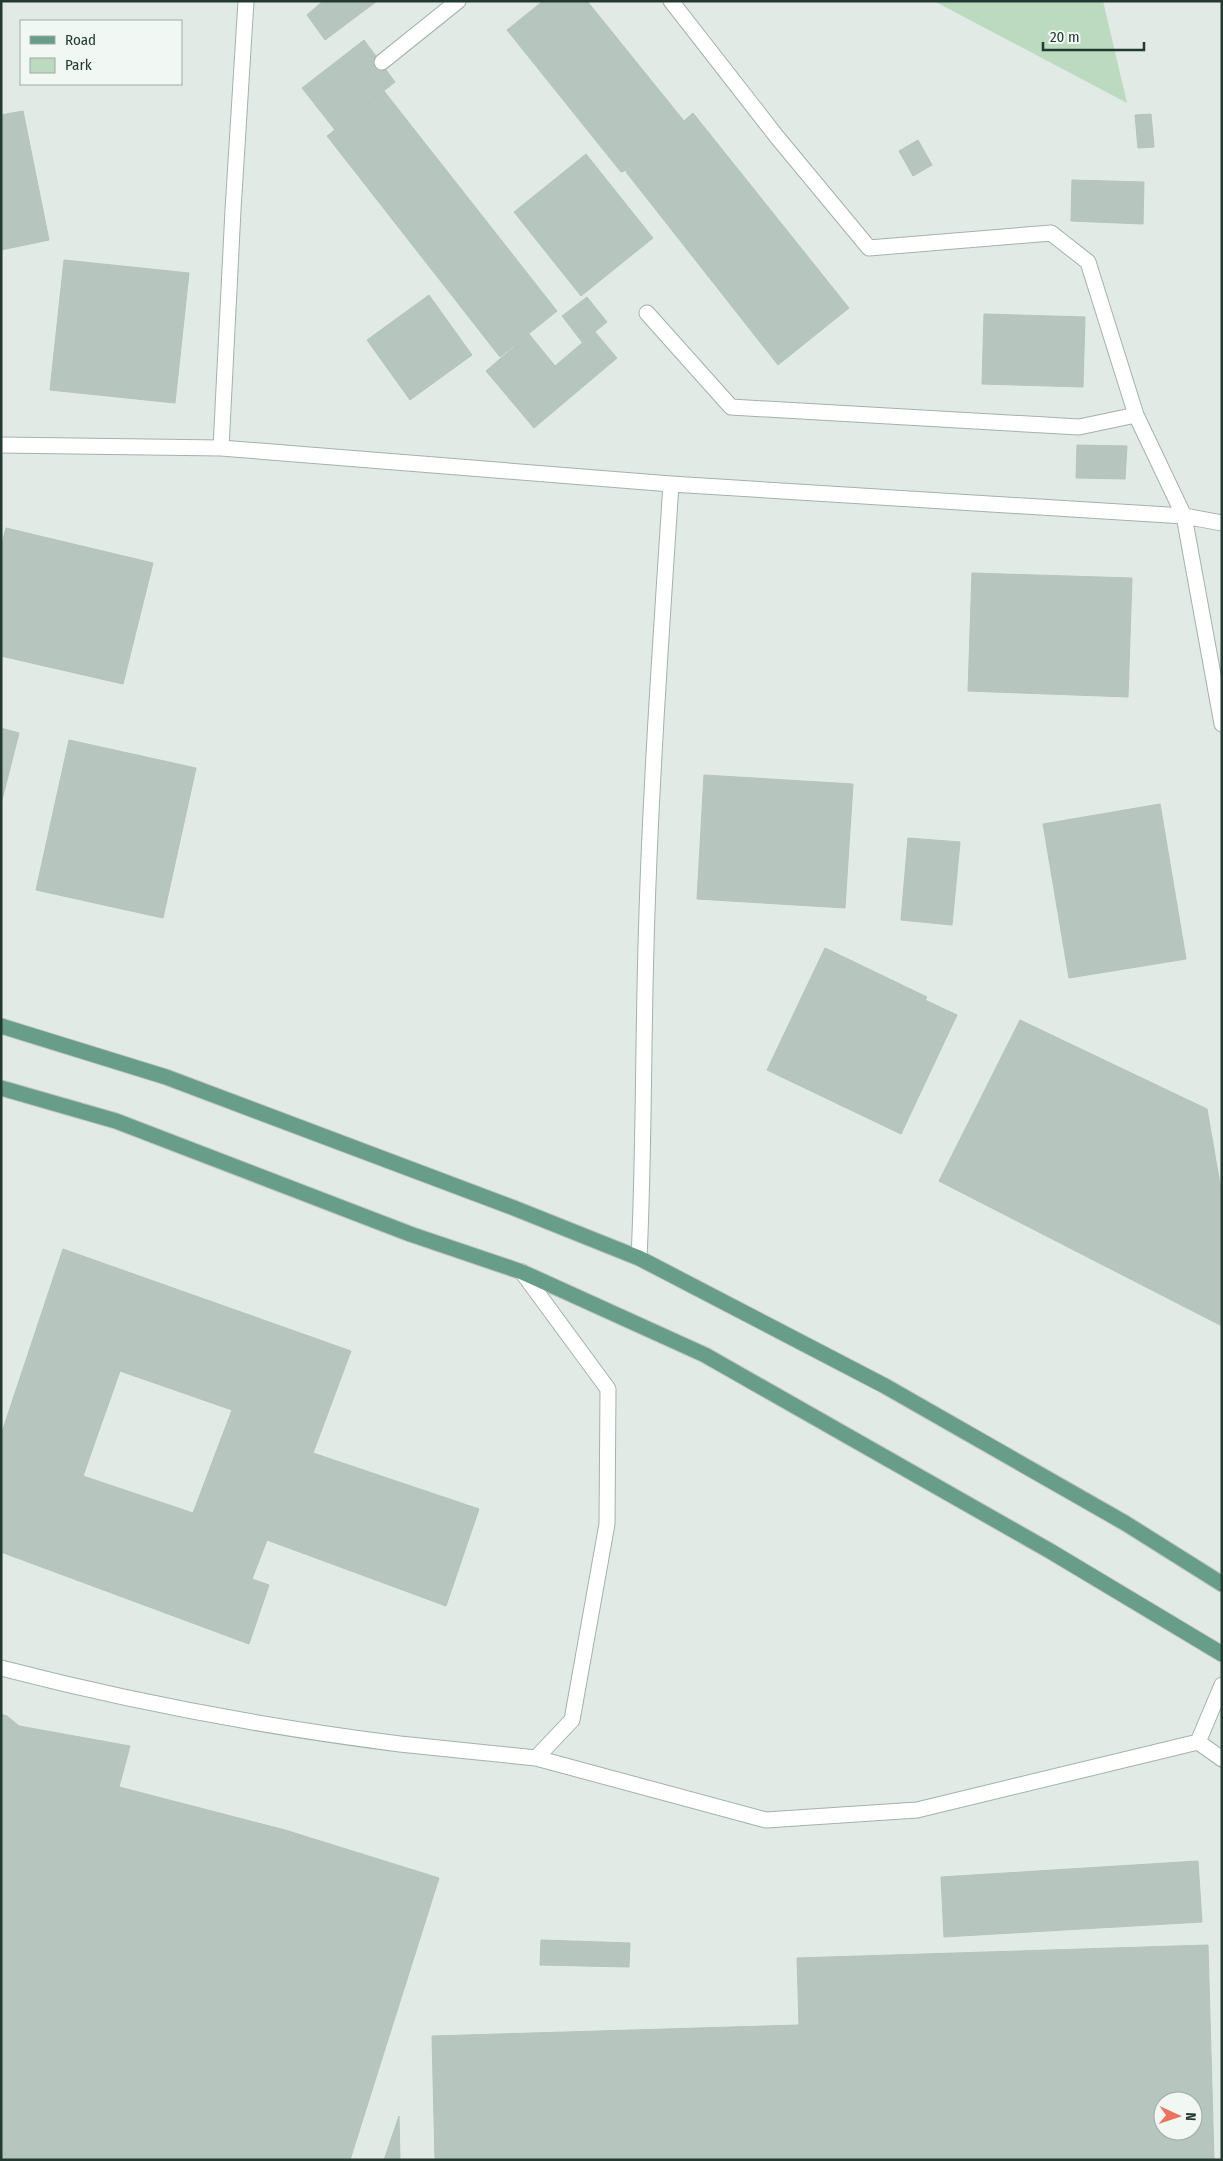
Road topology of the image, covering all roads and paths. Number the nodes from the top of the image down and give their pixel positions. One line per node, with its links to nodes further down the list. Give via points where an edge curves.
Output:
1 (246, 1): 8 (street)
2 (458, 1): 4 (street)
3 (671, 1): 6 (street, via 869,248 1051,234 1088,262)
4 (382, 62)
5 (648, 313): 6 (street, via 732,408 1079,428)
6 (1136, 415): 10 (street)
7 (1, 445): 8 (street)
8 (221, 448): 9 (street)
9 (671, 484): 10 (street); 15 (street, via 646,935)
10 (1184, 516): 11 (street); 12 (street)
11 (1222, 523)
12 (1222, 724)
13 (1, 1026): 15 (main road, via 166,1077)
14 (1, 1088): 16 (main road, via 116,1121 410,1234)
15 (639, 1258): 17 (main road, via 885,1386 1125,1523)
16 (522, 1272): 18 (main road, via 706,1355 1050,1551); 22 (street, via 608,1389 607,1524 572,1720)
17 (1222, 1584)
18 (1222, 1654)
19 (1, 1668): 22 (street, via 85,1690 218,1716 400,1744)
20 (1222, 1685): 21 (street)
21 (1198, 1742): 22 (street, via 917,1810 766,1820); 23 (street)
22 (536, 1758)
23 (1222, 1759)

